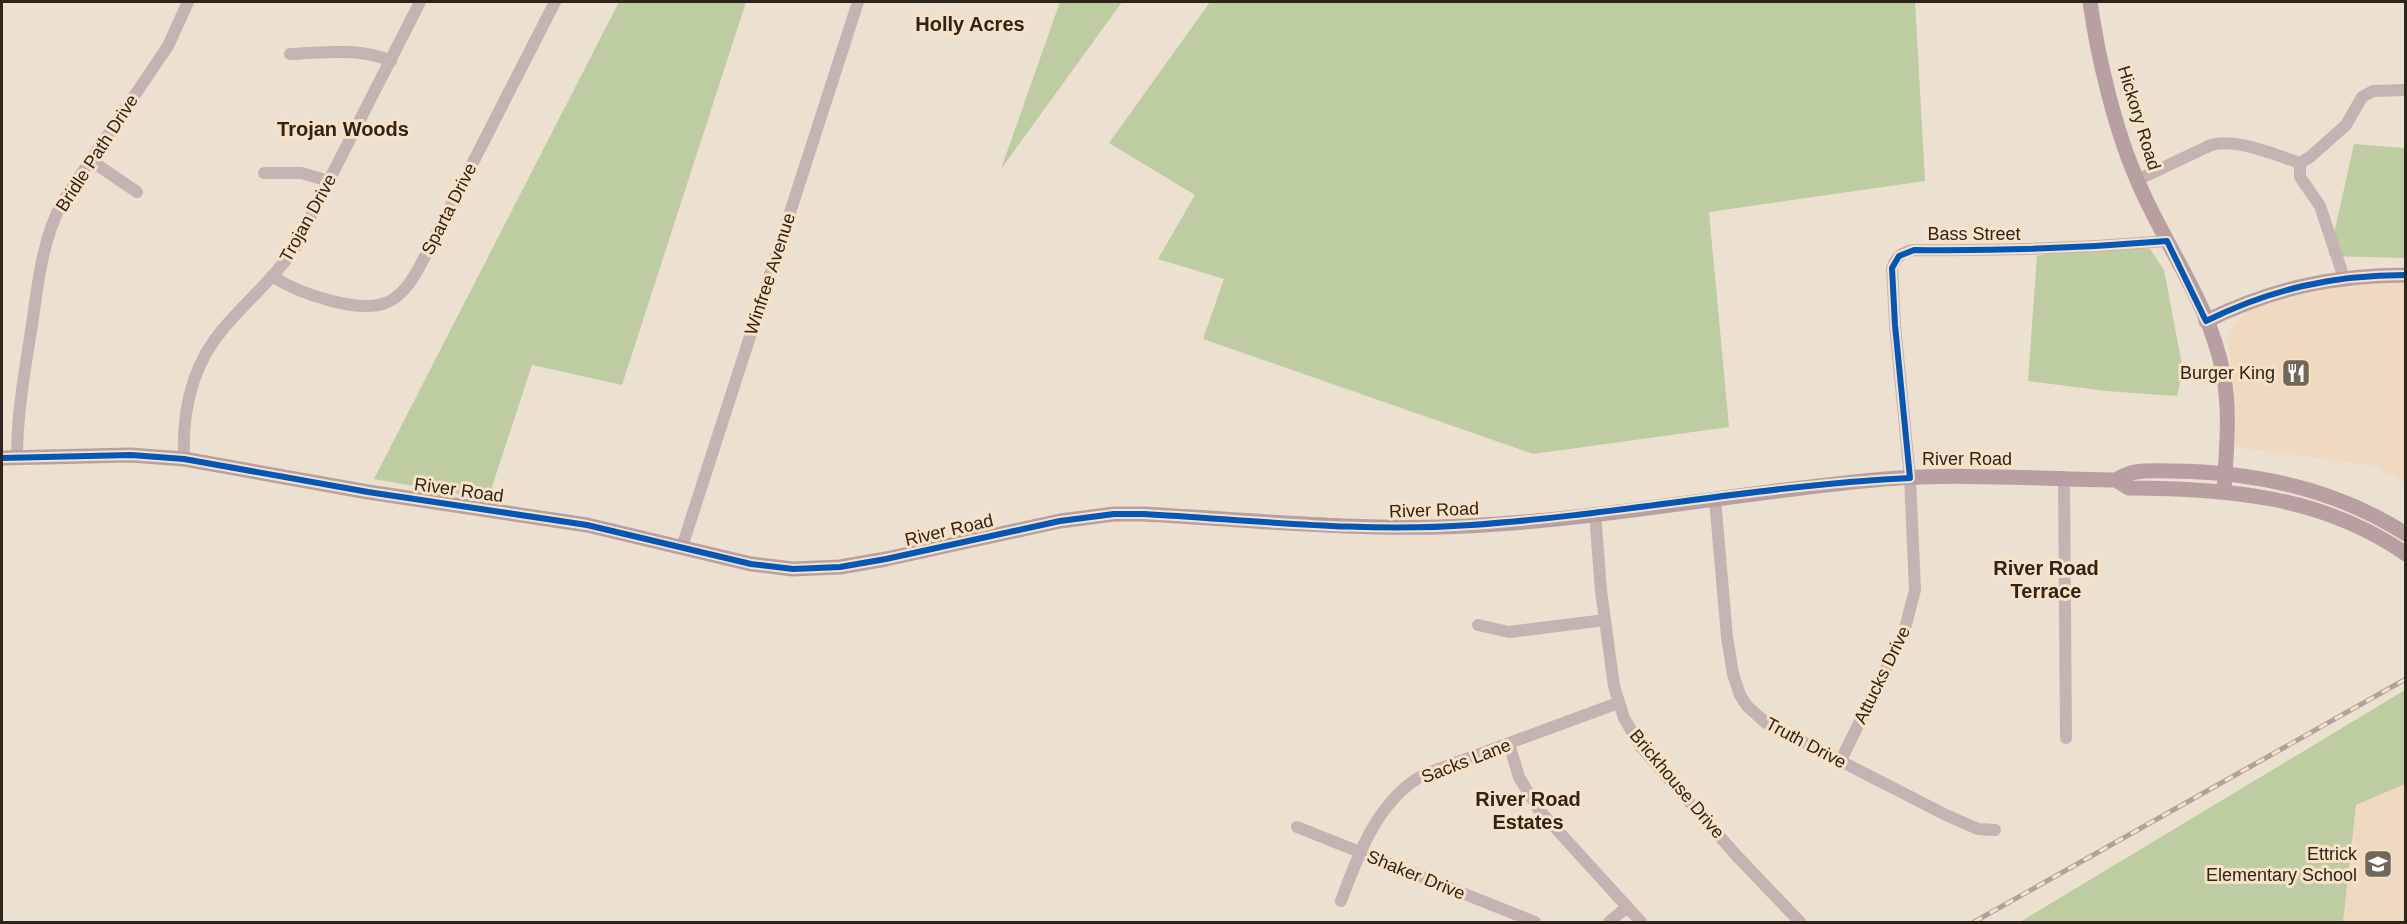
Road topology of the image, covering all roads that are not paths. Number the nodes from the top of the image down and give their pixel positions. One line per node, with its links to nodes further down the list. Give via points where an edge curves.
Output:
1 (188, 2): 9 (street, Bridle Path Drive, via 168,46)
2 (420, 2): 7 (street, Trojan Drive)
3 (555, 2): 17 (street, Sparta Drive, via 421,264 403,291 387,302 366,306 307,294)
4 (858, 2): 30 (street, Winfree Avenue)
5 (2090, 2): 12 (main road, Hickory Road, via 2107,84)
6 (290, 54): 7 (street, via 359,52)
7 (391, 61): 13 (street, Trojan Drive)
8 (2406, 90): 10 (street, via 2368,93 2362,97 2346,125)
9 (90, 160): 14 (street); 20 (street, Bridle Path Drive, via 63,201 45,246)
10 (2300, 163): 12 (street, via 2222,142); 18 (street, via 2300,177 2320,206)
11 (264, 173): 13 (street, via 301,173)
12 (2137, 180): 15 (main road, Hickory Road)
13 (329, 181): 17 (street, Trojan Drive, via 294,249)
14 (137, 192)
15 (2171, 248): 19 (main road, Hickory Road); 23 (street, Bass Street, via 1914,250 1899,256 1892,268 1893,291)
16 (2406, 275): 18 (main road)
17 (273, 277): 21 (street, Trojan Drive, via 224,328 204,356 191,387)
18 (2344, 278): 19 (main road, via 2268,294)
19 (2206, 321): 22 (main road, Hickory Road, via 2225,384)
20 (9, 458): 21 (main road, River Road, via 131,455)
21 (184, 459): 30 (main road, River Road, via 587,525)
22 (2225, 472): 25 (main road, River Road, via 2129,472); 26 (main road, Hickory Road); 29 (main road, River Road, via 2327,496)
23 (1910, 478): 24 (main road, River Road); 27 (main road, River Road); 37 (street, Attucks Drive, via 1916,576 1912,607 1904,632)
24 (2064, 479): 25 (main road, River Road); 35 (street)
25 (2115, 480): 26 (main road, River Road, via 2129,488)
26 (2224, 491): 31 (main road, River Road, via 2294,504 2336,518)
27 (1715, 499): 28 (main road, River Road); 37 (street, Truth Drive, via 1727,637 1740,696 1766,723)
28 (1595, 513): 30 (main road, River Road, via 1411,527 1114,514 816,569 760,566); 32 (street, Brickhouse Drive)
29 (2406, 534)
30 (682, 547)
31 (2406, 555)
32 (1605, 620): 33 (street, via 1509,632); 34 (street, Brickhouse Drive)
33 (1478, 626)
34 (1618, 703): 36 (street, Sacks Lane); 46 (street, Brickhouse Drive, via 1641,747)
35 (2066, 738)
36 (1509, 744): 40 (street, Sacks Lane, via 1413,781 1402,789 1385,808); 42 (street, via 1520,777 1539,810)
37 (1840, 762): 39 (street, Truth Drive, via 1978,830)
38 (1297, 827): 40 (street, Shaker Drive)
39 (1995, 830)
40 (1361, 853): 41 (street, Sacks Lane); 43 (street, Shaker Drive)
41 (1341, 901)
42 (1627, 908): 44 (street); 45 (street)
43 (1535, 922)
44 (1609, 922)
45 (1641, 922)
46 (1800, 922)

